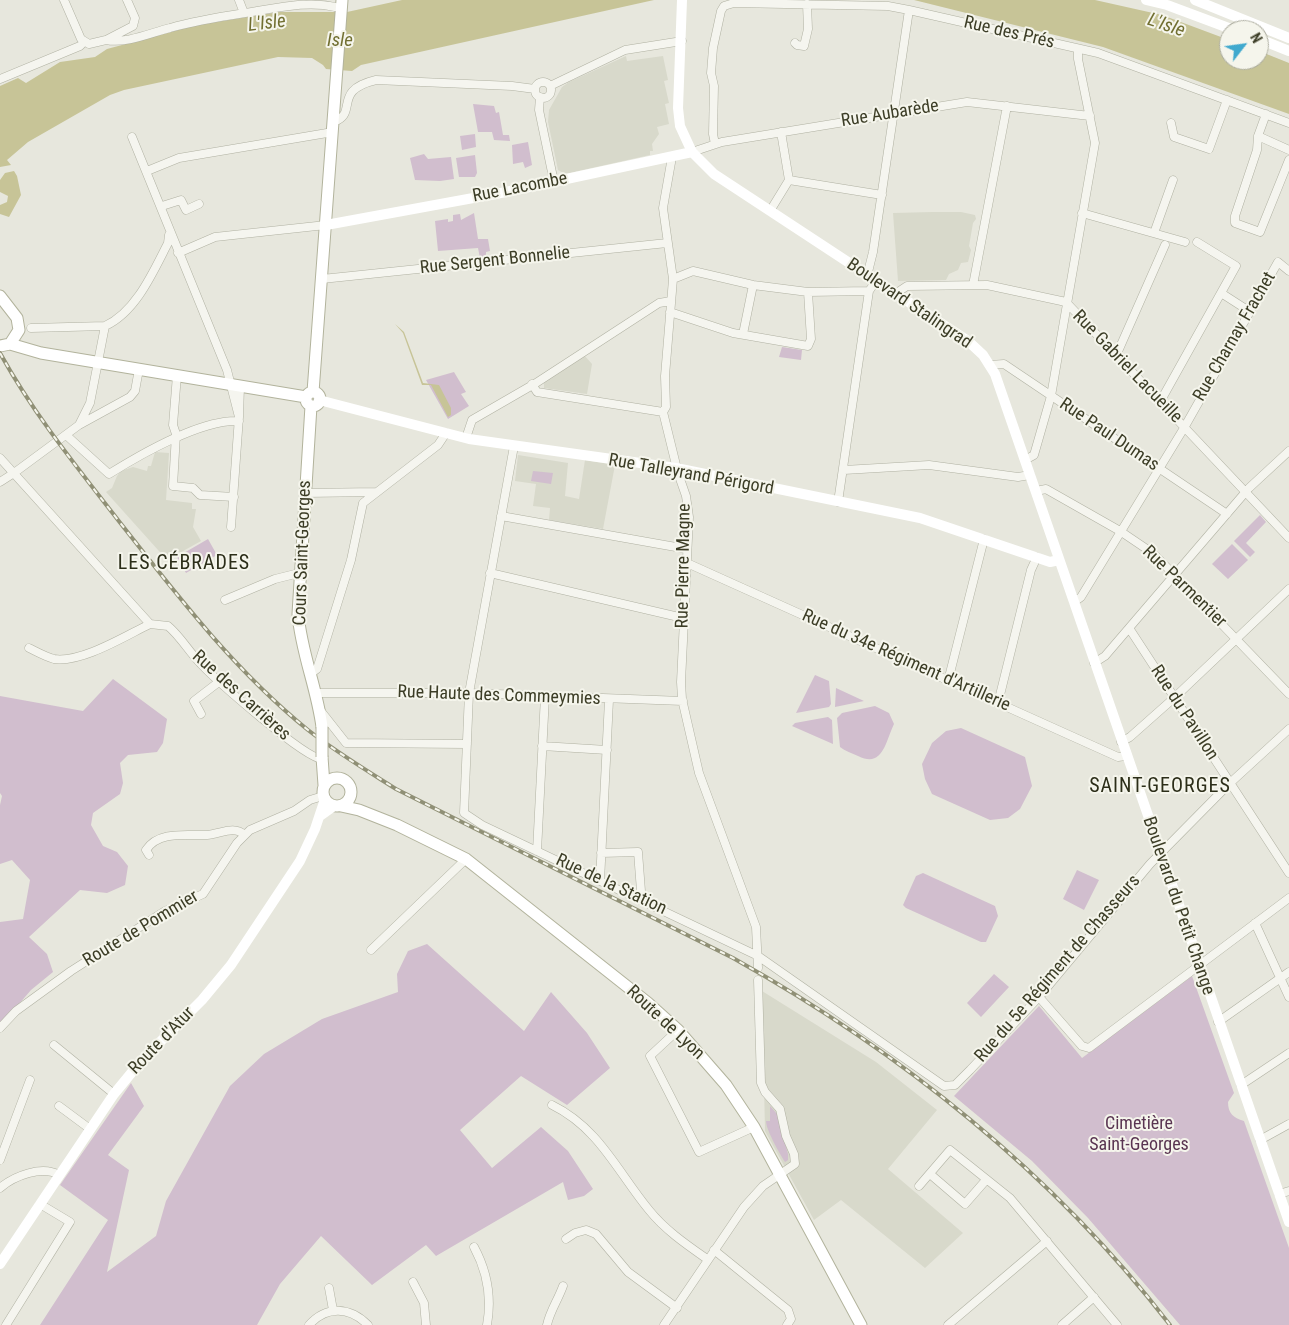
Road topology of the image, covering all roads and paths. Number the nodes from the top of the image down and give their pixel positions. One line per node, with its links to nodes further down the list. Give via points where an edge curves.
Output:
1 (64, 0): 16 (street)
2 (127, 0): 14 (street, via 135,23)
3 (239, 0): 11 (street)
4 (1146, 0): 12 (main road)
5 (1195, 0): 13 (main road)
6 (682, 2): 15 (main road)
7 (297, 3): 8 (street); 11 (street)
8 (338, 4): 30 (main road, Cours Saint-Georges)
9 (807, 4): 10 (street, Rue des Prés, via 892,6); 17 (street, via 808,29 804,46); 37 (street, Rue des Prés, via 734,3 724,6 713,48 711,73)
10 (909, 10): 19 (street, Rue des Prés); 27 (street)
11 (244, 14): 14 (street, via 196,21 121,41)
12 (1219, 24)
13 (1289, 38)
14 (106, 40): 16 (street)
15 (682, 40): 22 (street, via 617,54); 39 (main road, via 678,108 682,132)
16 (84, 42): 21 (street)
17 (795, 43)
18 (1269, 43): 20 (main road)
19 (1078, 48): 25 (street, Rue des Prés); 29 (street)
20 (1289, 50)
21 (0, 79)
22 (550, 86): 23 (street, via 541,82); 24 (street, via 550,94 546,98)
23 (535, 89): 24 (street); 30 (street, via 376,80 354,88 344,116)
24 (540, 97): 45 (street, via 539,110)
25 (1227, 100): 28 (street, Rue des Prés); 31 (street, via 1209,149 1174,138)
26 (1007, 106): 27 (street, Rue Aubarède, via 967,102); 29 (street, Rue Aubarède); 66 (street)
27 (894, 114): 34 (street, Rue Aubarède); 46 (street)
28 (1266, 114): 32 (street, Rue des Prés); 35 (street)
29 (1090, 116): 51 (street, via 1095,143)
30 (334, 120): 33 (main road, Cours Saint-Georges)
31 (1171, 123)
32 (1289, 123)
33 (333, 132): 42 (street, via 180,158); 47 (main road, Cours Saint-Georges)
34 (782, 132): 37 (street, Rue Aubarède); 43 (street)
35 (1258, 136): 38 (street); 41 (street, via 1257,150 1234,216 1235,223 1260,232)
36 (132, 137): 42 (street)
37 (715, 144): 39 (street, Rue Aubarède)
38 (1289, 150)
39 (692, 152): 40 (main road, Rue Lacombe); 50 (main road, Boulevard Stalingrad, via 703,164)
40 (672, 157): 45 (main road, Rue Lacombe); 58 (street, Rue Pierre Magne, via 664,208)
41 (1289, 160)
42 (147, 171): 49 (street)
43 (789, 180): 46 (street); 50 (street)
44 (1172, 180): 55 (street)
45 (554, 182): 52 (main road, Rue Lacombe)
46 (882, 195): 62 (street)
47 (328, 201): 52 (main road, via 336,216); 53 (main road, Cours Saint-Georges)
48 (199, 204): 49 (street, via 186,210 182,200)
49 (162, 206): 54 (street)
50 (770, 211): 62 (main road, Boulevard Stalingrad)
51 (1082, 214): 55 (street); 73 (street)
52 (348, 220): 53 (main road, Rue Lacombe)
53 (326, 225): 60 (street, via 215,237); 63 (main road, Cours Saint-Georges)
54 (169, 233): 60 (street); 76 (street, via 168,243 136,298 117,321)
55 (1154, 233): 56 (street)
56 (1186, 242)
57 (1197, 242): 69 (street, via 1236,266)
58 (667, 243): 63 (street, Rue Sergent Bonnelie); 64 (street, Rue Pierre Magne)
59 (1165, 245): 81 (street)
60 (178, 253): 87 (street)
61 (1289, 271): 75 (street, Rue Charnay Frachet, via 1278,262)
62 (871, 278): 67 (street); 70 (main road, Boulevard Stalingrad)
63 (322, 279): 89 (main road, Cours Saint-Georges)
64 (673, 279): 65 (street, via 693,270); 72 (street, Rue Pierre Magne)
65 (753, 285): 68 (street); 78 (street)
66 (973, 285): 70 (street, Rue Gabriel Lacueille, via 907,286); 73 (street, Rue Gabriel Lacueille)
67 (869, 290): 68 (street); 105 (street)
68 (808, 292): 78 (street, via 811,339 808,346)
69 (1221, 293): 75 (street); 90 (street)
70 (896, 294): 83 (main road, Boulevard Stalingrad, via 968,341)
71 (1, 295): 77 (main road)
72 (671, 301): 74 (street, Rue Pierre Magne); 86 (street, via 659,304)
73 (1066, 303): 81 (street, Rue Gabriel Lacueille); 88 (street)
74 (670, 312): 78 (street); 91 (street, Rue Pierre Magne, via 666,407)
75 (1250, 312): 94 (street, Rue Charnay Frachet)
76 (105, 326): 77 (street); 82 (street)
77 (25, 329): 79 (main road); 80 (main road, via 28,343)
78 (743, 334)
79 (5, 345): 80 (main road)
80 (42, 352): 82 (main road)
81 (1116, 356): 90 (street, Rue Gabriel Lacueille)
82 (97, 362): 84 (main road); 93 (street, via 90,403)
83 (990, 365): 88 (street, Rue Paul Dumas, via 1004,364); 102 (main road, Boulevard Stalingrad)
84 (139, 369): 85 (main road); 93 (street, via 135,391 130,397)
85 (177, 375): 87 (main road); 98 (street, via 173,424)
86 (532, 384): 91 (street, via 537,392); 97 (street, via 472,420)
87 (235, 385): 89 (main road); 92 (street)
88 (1051, 396): 102 (street, via 1034,455); 104 (street, Rue Paul Dumas)
89 (313, 399): 95 (main road, Rue Talleyrand Périgord); 112 (main road, Cours Saint-Georges)
90 (1160, 402): 94 (street, Rue Gabriel Lacueille)
91 (663, 412): 103 (street, Rue Pierre Magne)
92 (239, 419): 98 (street, via 217,421); 113 (street)
93 (79, 425): 96 (street)
94 (1184, 427): 104 (street, Rue Charnay Frachet); 111 (street, Rue Gabriel Lacueille)
95 (446, 432): 97 (main road, Rue Talleyrand Périgord); 110 (street, via 438,445)
96 (66, 435): 98 (street, via 109,474 151,448); 106 (street)
97 (466, 438): 99 (main road, Rue Talleyrand Périgord)
98 (176, 439): 113 (street, via 173,486 193,488 200,495)
99 (514, 446): 103 (main road, Rue Talleyrand Périgord); 117 (street)
100 (1289, 451): 111 (street)
101 (0, 458): 106 (street)
102 (1025, 460): 107 (main road, Boulevard Stalingrad)
103 (676, 468): 114 (main road, Rue Talleyrand Périgord); 122 (street, Rue Pierre Magne, via 689,516)
104 (1159, 468): 116 (street, Rue Paul Dumas); 119 (street, Rue Charnay Frachet)
105 (844, 470): 107 (street, via 929,465 1018,477); 114 (street)
106 (14, 474): 108 (street); 133 (street)
107 (1030, 475): 109 (main road, Boulevard Stalingrad)
108 (0, 482)
109 (1036, 491): 115 (main road, Boulevard Stalingrad); 119 (street, Rue Parmentier, via 1046,489)
110 (377, 492): 112 (street); 138 (street, via 364,503 351,560 317,669)
111 (1246, 492): 116 (street); 120 (street, Rue Gabriel Lacueille)
112 (305, 493): 126 (main road, Cours Saint-Georges)
113 (234, 497): 118 (street)
114 (838, 502): 121 (main road, Rue Talleyrand Périgord, via 920,518)
115 (1040, 503): 124 (main road, Boulevard du Petit Change)
116 (1227, 514): 128 (street)
117 (501, 516): 122 (street); 127 (street)
118 (232, 528)
119 (1120, 531): 128 (street, Rue Parmentier, via 1144,546); 131 (street, Rue Charnay Frachet, via 1081,597)
120 (1289, 538)
121 (984, 539): 123 (main road, Rue Talleyrand Périgord); 140 (street)
122 (687, 549): 125 (street, Rue Pierre Magne)
123 (1037, 557): 124 (main road, Rue Talleyrand Périgord, via 1050,562); 148 (street)
124 (1060, 560): 131 (main road, Boulevard du Petit Change)
125 (687, 564): 132 (street, Rue Pierre Magne); 140 (street, Rue du 34e Régiment d'Artillerie)
126 (299, 573): 130 (street, via 275,579); 138 (main road, Cours Saint-Georges, via 299,630)
127 (490, 573): 132 (street); 142 (street)
128 (1174, 574): 134 (street); 135 (street, Rue Parmentier)
129 (1289, 589): 135 (street)
130 (226, 600)
131 (1074, 602): 137 (main road, Boulevard du Petit Change)
132 (684, 618): 147 (street, Rue Pierre Magne)
133 (150, 624): 136 (street, via 90,652 64,658 53,658); 139 (street, Rue des Carrières, via 168,626)
134 (1129, 628): 137 (street); 145 (street, Rue du Pavillon)
135 (1236, 638): 143 (street, Rue Parmentier); 145 (street)
136 (29, 648)
137 (1094, 663): 152 (main road, Boulevard du Petit Change)
138 (310, 674): 141 (main road, Cours Saint-Georges)
139 (220, 681): 150 (street, via 194,701); 157 (street, Rue des Carrières, via 295,744 314,757)
140 (948, 681): 148 (street, Rue du 34e Régiment d'Artillerie)
141 (315, 693): 142 (street, Rue Haute des Commeymies); 149 (main road, Cours Saint-Georges)
142 (469, 693): 144 (street, Rue Haute des Commeymies); 153 (street)
143 (1289, 694)
144 (545, 696): 146 (street, Rue Haute des Commeymies); 154 (street)
145 (1174, 698): 152 (street); 159 (street, Rue du Pavillon)
146 (609, 700): 147 (street, Rue Haute des Commeymies); 155 (street)
147 (683, 701): 175 (street, Rue Pierre Magne, via 699,772 756,927)
148 (998, 703): 156 (street, Rue du 34e Régiment d'Artillerie, via 1118,757)
149 (319, 708): 153 (street, via 346,743); 157 (main road, Cours Saint-Georges, bridge)
150 (201, 714)
151 (1289, 729): 159 (street, Rue du 5e Régiment de Chasseurs)
152 (1121, 742): 156 (main road, Boulevard du Petit Change)
153 (466, 744): 164 (street, Rue de la Station, via 464,814)
154 (542, 746): 155 (street); 164 (street)
155 (607, 750): 165 (street)
156 (1126, 756): 166 (main road, Boulevard du Petit Change)
157 (322, 758): 158 (main road); 161 (main road, Cours Saint-Georges)
158 (337, 778): 160 (main road, Route de Lyon, via 345,780); 161 (main road, via 330,780)
159 (1229, 784): 166 (street, Rue du 5e Régiment de Chasseurs); 169 (street, Rue du Pavillon)
160 (351, 789): 161 (main road, via 348,801); 162 (main road, Route de Lyon, via 360,805)
161 (330, 798): 162 (main road, Route de Lyon); 163 (street, Route de Pommier, via 310,800); 190 (main road, Route d'Atur, via 295,869 231,965)
162 (372, 815): 168 (main road, Route de Lyon)
163 (244, 835): 167 (street, via 236,830 205,835 180,833 150,846 146,850); 184 (street, Route de Pommier, via 203,894 165,911 71,971 16,1011)
164 (537, 851): 170 (street, Rue de la Station)
165 (601, 853): 170 (street); 171 (street, via 638,852 641,891)
166 (1160, 854): 176 (main road, Boulevard du Petit Change); 181 (street, Rue du 5e Régiment de Chasseurs)
167 (149, 855)
168 (466, 860): 174 (street); 185 (main road, Route de Lyon)
169 (1289, 874)
170 (600, 880): 171 (street, Rue de la Station)
171 (638, 897): 175 (street, Rue de la Station)
172 (1289, 898): 173 (street)
173 (1255, 923): 176 (street); 179 (street)
174 (371, 950)
175 (758, 956): 177 (street, Rue Pierre Magne); 181 (street, Rue du 5e Régiment de Chasseurs, via 944,1086 951,1087 959,1081)
176 (1199, 965): 181 (street, via 1089,1048 1082,1046); 183 (main road, Boulevard du Petit Change)
177 (758, 968)
178 (1289, 972): 179 (street)
179 (1280, 978): 182 (street); 183 (street)
180 (758, 980): 198 (street, via 762,1089 780,1109 795,1160 794,1167)
181 (1039, 997)
182 (1289, 997)
183 (1218, 1022): 189 (main road, Boulevard du Petit Change)
184 (0, 1028)
185 (678, 1030): 194 (main road, Route de Lyon, via 721,1079); 194 (street, via 650,1056 699,1152)
186 (54, 1045): 190 (street)
187 (1289, 1053): 189 (street)
188 (30, 1080): 197 (street)
189 (1241, 1085): 196 (main road, Boulevard du Petit Change)
190 (114, 1094): 195 (main road, Route d'Atur)
191 (552, 1105): 211 (street, via 588,1129 660,1223)
192 (59, 1106): 195 (street)
193 (1289, 1124): 196 (street)
194 (754, 1127): 198 (main road, Route de Lyon)
195 (90, 1129): 200 (main road, Route d'Atur)
196 (1260, 1140): 204 (main road, Boulevard du Petit Change)
197 (0, 1160)
198 (781, 1174): 210 (street, via 756,1194); 227 (main road, Route de Lyon)
199 (930, 1174): 201 (street, via 965,1204); 201 (street, via 950,1150); 203 (street)
200 (58, 1175): 202 (street, via 51,1170 39,1171); 205 (main road, Route d'Atur)
201 (986, 1180): 208 (street, via 1010,1198)
202 (1, 1186)
203 (919, 1186)
204 (1284, 1192): 206 (main road, Boulevard du Petit Change)
205 (40, 1204): 212 (main road, Route d'Atur); 219 (street, via 73,1224)
206 (1289, 1222)
207 (566, 1239): 217 (street, via 586,1230 596,1234 628,1272)
208 (1047, 1241): 216 (street); 228 (street)
209 (474, 1247): 223 (street, via 487,1280)
210 (714, 1250): 211 (street); 226 (street, via 788,1310 791,1319)
211 (707, 1259): 217 (street)
212 (0, 1264)
213 (413, 1282): 222 (street, via 424,1303)
214 (563, 1286): 224 (street)
215 (329, 1288): 218 (street)
216 (1094, 1298): 229 (street); 230 (street)
217 (677, 1308): 225 (street)
218 (334, 1310): 220 (street, via 320,1315); 221 (street, via 354,1314)
219 (6, 1325)
220 (309, 1325)
221 (368, 1325)
222 (426, 1325)
223 (488, 1325)
224 (547, 1325)
225 (664, 1325)
226 (787, 1325)
227 (861, 1325)
228 (948, 1325)
229 (1062, 1325)
230 (1117, 1325)

